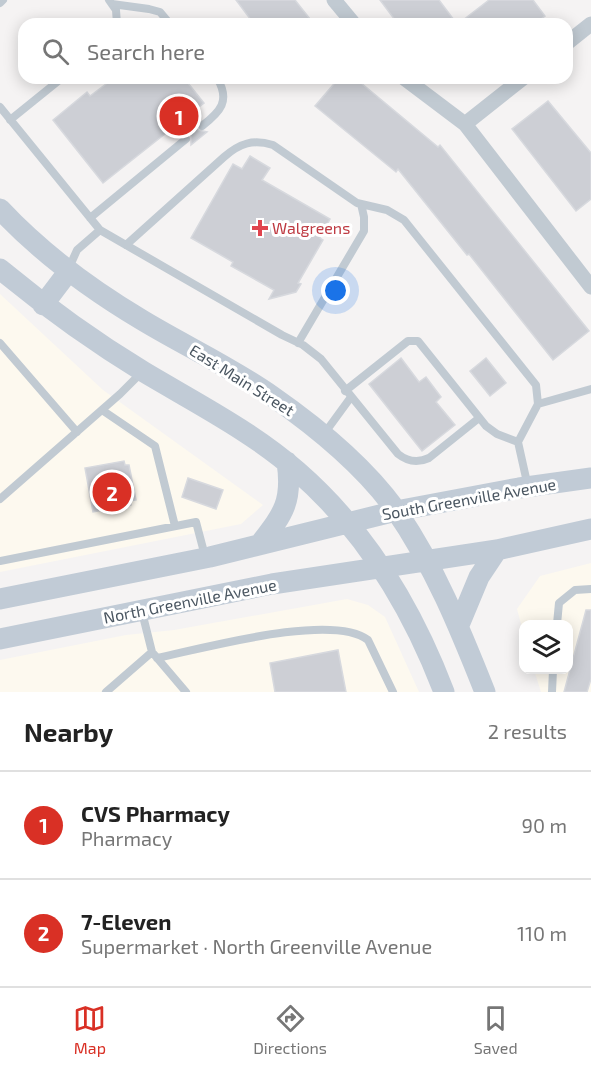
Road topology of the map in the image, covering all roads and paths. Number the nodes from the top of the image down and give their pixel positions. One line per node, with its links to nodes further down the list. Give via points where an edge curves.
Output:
1 (334, 0): 5 (street)
2 (111, 2): 3 (lane); 4 (lane, via 160,12)
3 (117, 18)
4 (166, 18)
5 (349, 18)
6 (591, 24): 7 (street)
7 (573, 38)
8 (55, 84): 13 (lane)
9 (220, 84): 15 (lane, via 219,113)
10 (412, 84): 14 (street)
11 (515, 84): 14 (street)
12 (0, 107): 13 (lane)
13 (10, 120): 19 (lane)
14 (465, 124): 24 (street)
15 (202, 126)
16 (186, 139): 19 (lane)
17 (361, 204): 21 (lane, via 273,145 247,142 234,147); 27 (lane, via 364,231); 31 (lane, via 387,210 404,220 536,385)
18 (0, 209): 23 (main road, East Main Street)
19 (90, 218): 20 (lane)
20 (100, 230): 21 (lane); 23 (lane, via 77,250)
21 (126, 245): 27 (lane)
22 (0, 269): 25 (main road)
23 (68, 272): 25 (main road); 35 (main road, East Main Street, via 143,321 271,395)
24 (591, 287)
25 (43, 305): 28 (main road)
26 (0, 343): 34 (lane)
27 (298, 343): 30 (lane, via 321,359)
28 (143, 371): 32 (lane); 37 (main road, via 241,429)
29 (591, 389): 31 (lane)
30 (348, 394): 33 (lane, via 398,454 412,462 429,458); 33 (lane, via 408,341 418,341); 35 (lane)
31 (538, 404): 36 (lane)
32 (102, 410): 34 (lane); 43 (lane, via 155,446)
33 (479, 418): 36 (lane, via 497,434)
34 (77, 432): 40 (lane)
35 (323, 435): 41 (main road, East Main Street)
36 (518, 442): 39 (lane)
37 (287, 462): 42 (main road); 45 (main road, via 288,500 279,520)
38 (591, 478): 39 (main road, South Greenville Avenue)
39 (528, 487): 41 (main road, South Greenville Avenue)
40 (0, 499)
41 (396, 511): 42 (main road, South Greenville Avenue); 49 (main road, East Main Street)
42 (348, 523): 45 (main road); 50 (main road)
43 (175, 526): 47 (lane, via 196,522); 48 (lane)
44 (591, 529): 46 (main road)
45 (260, 544): 47 (main road)
46 (497, 550): 49 (main road); 55 (main road, via 479,578)
47 (205, 558): 52 (main road)
48 (0, 561)
49 (426, 561): 50 (main road); 55 (main road, East Main Street)
50 (382, 568): 53 (main road, North Greenville Avenue, via 272,584); 62 (main road, via 414,624)
51 (591, 589): 54 (lane, via 575,590 559,603)
52 (0, 599)
53 (142, 610): 56 (main road, North Greenville Avenue); 57 (lane)
54 (557, 620)
55 (459, 625): 63 (main road, East Main Street)
56 (0, 639)
57 (154, 655): 59 (lane); 60 (lane); 61 (lane, via 314,629 351,632 368,640)
58 (553, 674): 64 (lane)
59 (106, 692)
60 (186, 692)
61 (393, 692)
62 (444, 692)
63 (485, 692)
64 (552, 692)

